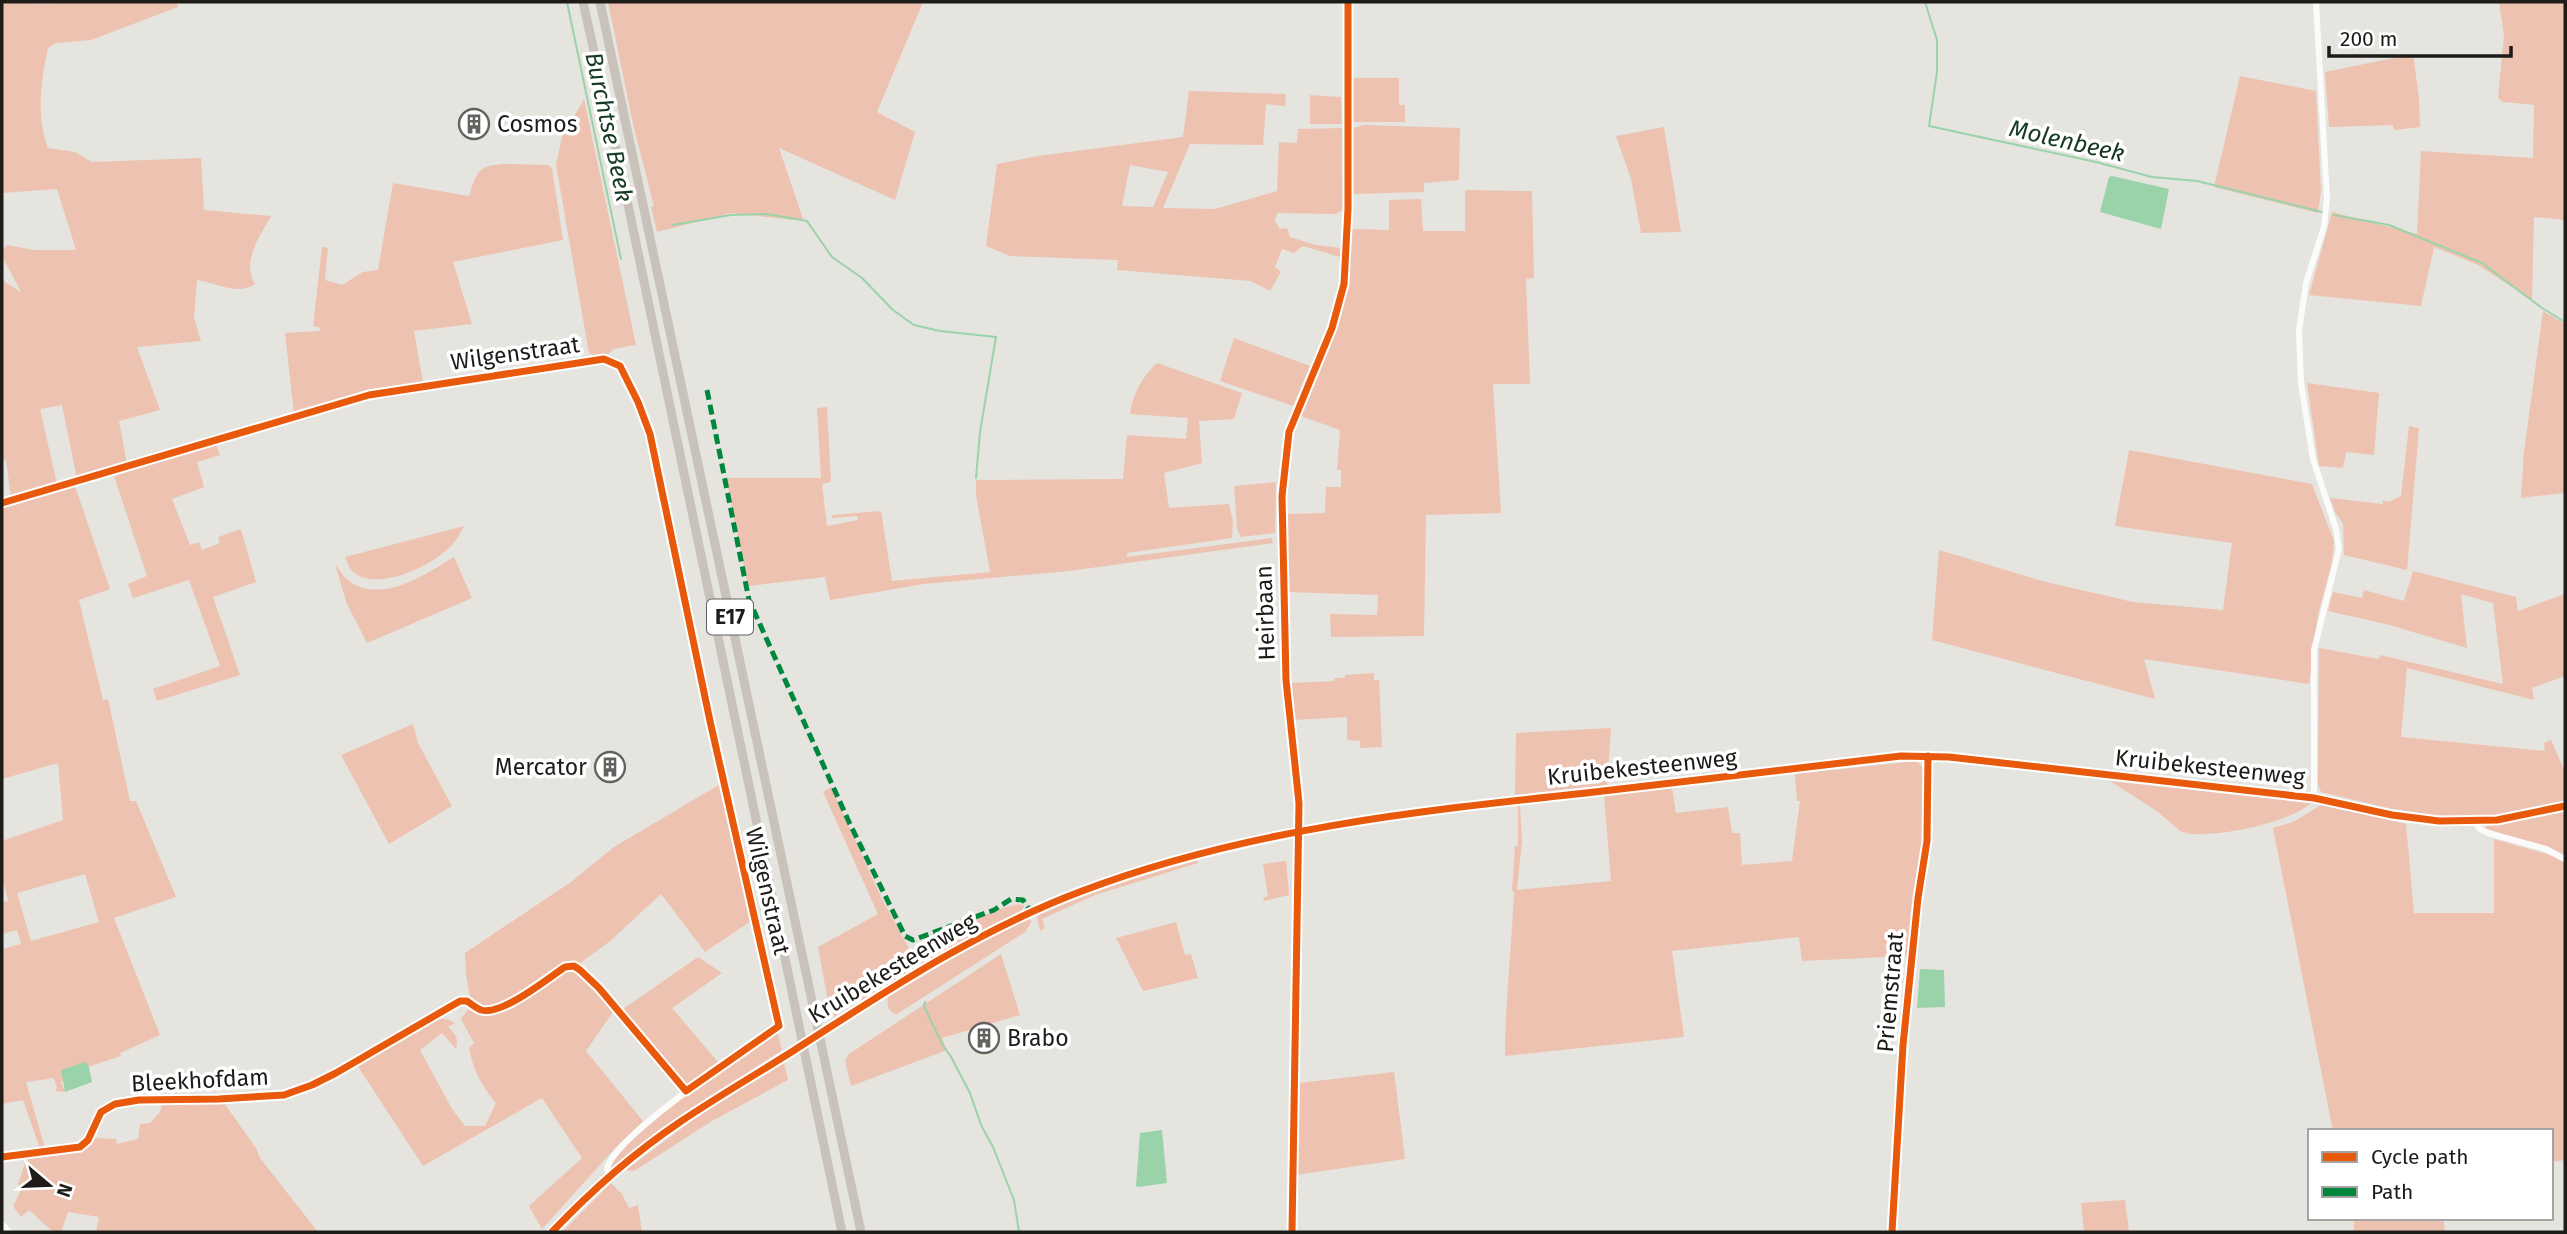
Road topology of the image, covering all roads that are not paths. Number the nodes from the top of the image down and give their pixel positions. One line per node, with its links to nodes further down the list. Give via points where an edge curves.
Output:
1 (583, 2): 20 (highway, E17)
2 (600, 2): 21 (highway, E17)
3 (1348, 2): 10 (street, Heirbaan, via 1344,284 1332,328 1289,432 1283,475 1286,680)
4 (2316, 2): 7 (street, via 2327,199 2324,227 2302,301 2300,365 2313,459 2339,549 2314,650)
5 (2, 503): 14 (street, Wilgenstraat, via 369,395 604,359 620,366 650,434 779,1026)
6 (1928, 756): 7 (street, Kruibekesteenweg); 10 (street, Kruibekesteenweg, via 1503,802); 23 (street, Priemstraat, via 1927,841 1903,1045)
7 (2314, 798): 9 (street, Kruibekesteenweg, via 2392,815)
8 (2565, 806): 9 (street, Kruibekesteenweg, via 2527,816)
9 (2474, 821): 11 (street, via 2488,834 2546,849)
10 (1298, 831): 16 (street, Kruibekesteenweg, via 1132,873 982,936 933,962 677,1124); 22 (street, Heirbaan)
11 (2565, 859)
12 (622, 1013): 14 (street)
13 (408, 1031): 15 (street, Bleekhofdam, via 312,1085 284,1095 115,1104 101,1112 80,1147)
14 (686, 1091): 16 (street, via 610,1160 607,1169)
15 (2, 1157)
16 (611, 1177): 19 (street, Kruibekesteenweg)
17 (2, 1224): 18 (street)
18 (9, 1232)
19 (552, 1232)
20 (842, 1232)
21 (860, 1232)
22 (1292, 1232)
23 (1892, 1232)

